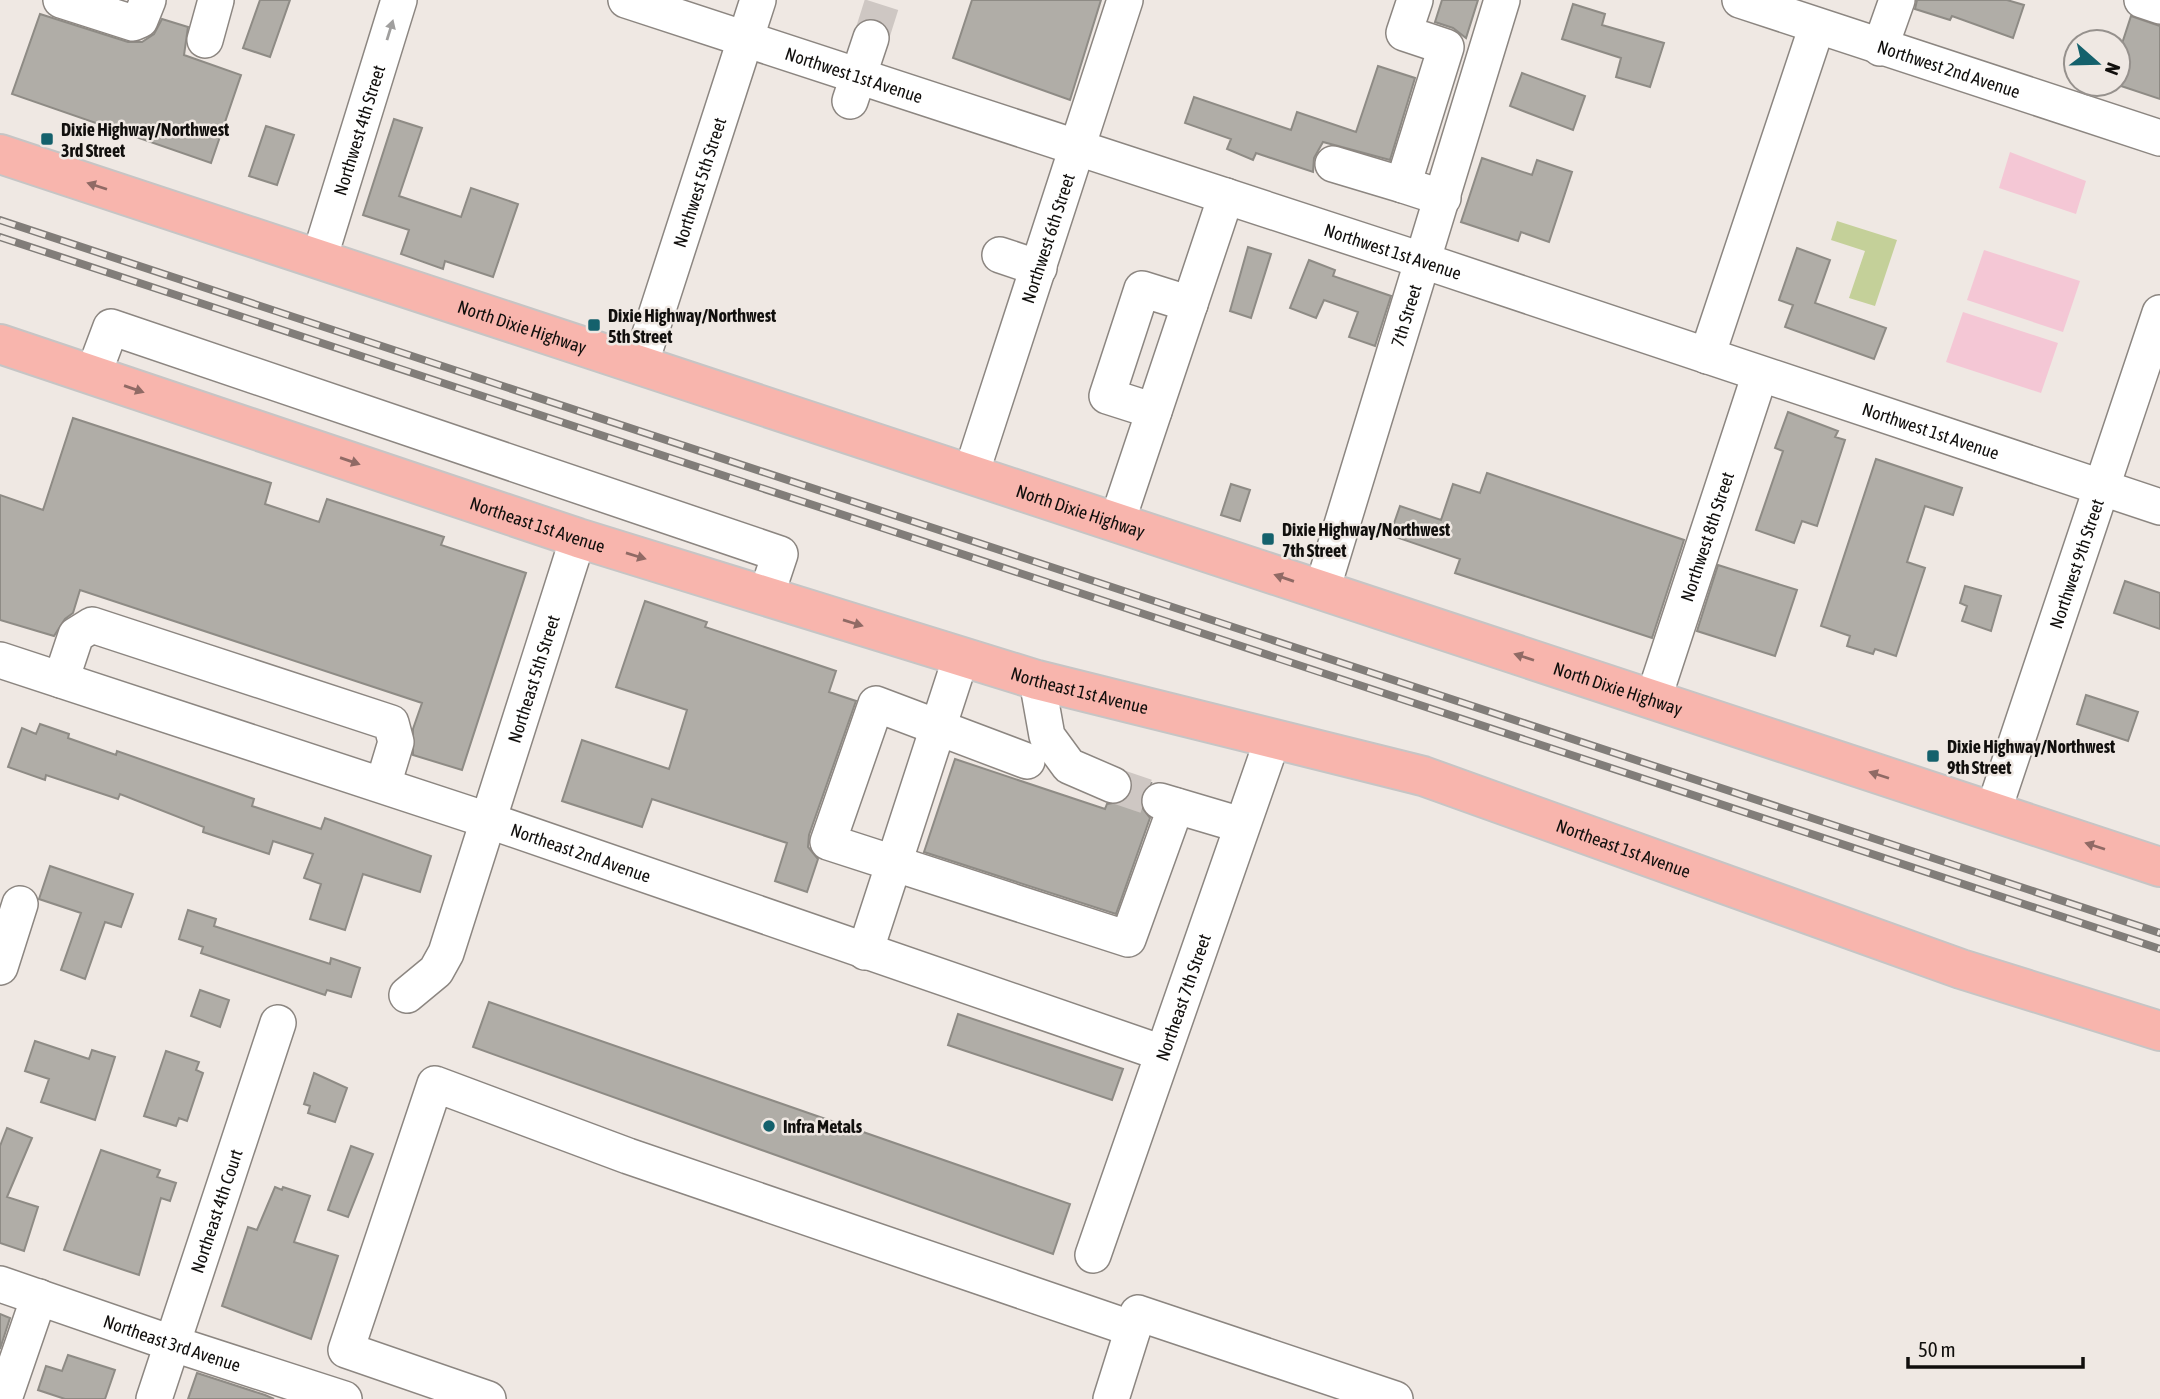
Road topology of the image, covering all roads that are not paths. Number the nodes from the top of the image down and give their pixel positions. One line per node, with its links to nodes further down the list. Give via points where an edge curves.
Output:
1 (148, 0): 12 (street, via 140,20 133,23)
2 (216, 0): 16 (street)
3 (399, 0): 30 (street, Northwest 4th Street, one-way to 3)
4 (626, 0): 17 (street, Northwest 1st Avenue)
5 (758, 0): 17 (street, Northwest 5th Street)
6 (1125, 0): 23 (street, Northwest 6th Street)
7 (1415, 0): 18 (street, via 1404,33)
8 (1502, 0): 20 (street, 7th Street)
9 (1740, 0): 14 (street, Northwest 2nd Avenue)
10 (1897, 0): 19 (street)
11 (2141, 0): 13 (street)
12 (67, 1)
13 (2160, 6)
14 (1817, 26): 19 (street, Northwest 2nd Avenue); 36 (street)
15 (871, 38): 21 (street)
16 (205, 40)
17 (745, 40): 21 (street, Northwest 1st Avenue); 37 (street, Northwest 5th Street)
18 (1446, 47): 20 (street); 26 (street)
19 (1880, 48): 22 (street, Northwest 2nd Avenue)
20 (1484, 60): 28 (street, 7th Street)
21 (854, 89): 23 (street, Northwest 1st Avenue)
22 (2160, 138)
23 (1077, 148): 27 (street, Northwest 1st Avenue); 32 (street, Northwest 6th Street)
24 (0, 154): 30 (main road, North Dixie Highway, one-way to 24)
25 (1333, 164): 26 (street)
26 (1403, 185): 28 (street)
27 (1226, 196): 31 (street, Northwest 1st Avenue); 33 (street)
28 (1443, 198): 31 (street, 7th Street)
29 (1000, 255): 32 (street)
30 (319, 259): 37 (main road, North Dixie Highway)
31 (1424, 261): 36 (street, Northwest 1st Avenue); 47 (street, 7th Street)
32 (1038, 268): 41 (street, Northwest 6th Street)
33 (1189, 304): 40 (street); 40 (street, via 1142,289 1107,396)
34 (2160, 313): 42 (street, Northwest 9th Street)
35 (2, 351): 39 (main road, Northeast 1st Avenue)
36 (1707, 356): 38 (street, Northwest 1st Avenue)
37 (640, 365): 41 (main road, North Dixie Highway)
38 (1760, 374): 42 (street, Northwest 1st Avenue); 53 (street, Northwest 8th Street)
39 (93, 375): 43 (street, via 111,327); 46 (main road, Northeast 1st Avenue, one-way to 46)
40 (1154, 411): 45 (street)
41 (971, 474): 45 (main road, North Dixie Highway)
42 (2100, 485): 44 (street, Northwest 1st Avenue); 59 (street, Northwest 9th Street)
43 (602, 494): 46 (street, Northeast 5th Street); 48 (street, via 780,554)
44 (2160, 507)
45 (1117, 522): 47 (main road, North Dixie Highway, one-way to 45)
46 (582, 539): 48 (main road, Northeast 1st Avenue, one-way to 48); 60 (street, Northeast 5th Street)
47 (1322, 590): 53 (main road, North Dixie Highway, one-way to 47)
48 (766, 596): 49 (main road, Northeast 1st Avenue, one-way to 49)
49 (961, 657): 52 (main road, Northeast 1st Avenue); 54 (street)
50 (0, 660): 51 (street, Northeast 2nd Avenue)
51 (61, 680): 57 (street, Northeast 2nd Avenue); 57 (street, via 76,635 92,625 391,723 396,742)
52 (1037, 680): 55 (main road, Northeast 1st Avenue); 58 (street, via 1047,736 1061,756 1069,766)
53 (1653, 700): 59 (main road, North Dixie Highway, one-way to 53)
54 (938, 725): 56 (street); 62 (street); 62 (street, via 876,704 828,842)
55 (1272, 741): 61 (street, Northeast 7th Street); 69 (main road, Northeast 1st Avenue, via 1423,776 1961,968)
56 (1027, 761)
57 (383, 785): 60 (street, Northeast 2nd Avenue)
58 (1113, 785)
59 (1993, 812): 63 (main road, North Dixie Highway, one-way to 59)
60 (490, 821): 65 (street, Northeast 2nd Avenue); 67 (street, Northeast 5th Street, via 446,953 436,971)
61 (1241, 825): 62 (street, via 1168,803 1128,939); 70 (street, Northeast 7th Street)
62 (893, 863): 65 (street)
63 (2160, 867)
64 (20, 904): 66 (street)
65 (865, 952): 70 (street, Northeast 2nd Avenue)
66 (0, 967)
67 (407, 995)
68 (278, 1023): 75 (street, Northeast 4th Court)
69 (2160, 1031)
70 (1162, 1053): 71 (street, Northeast 7th Street)
71 (1093, 1255)
72 (0, 1284): 73 (street, Northeast 3rd Avenue)
73 (39, 1297): 75 (street, Northeast 3rd Avenue); 78 (street)
74 (1133, 1329): 77 (street, via 1138,1313); 81 (street, via 628,1156 435,1084 346,1350); 82 (street)
75 (174, 1344): 76 (street, Northeast 3rd Avenue); 79 (street, Northeast 4th Court)
76 (308, 1393): 80 (street, Northeast 3rd Avenue)
77 (1388, 1397)
78 (4, 1399)
79 (154, 1399)
80 (344, 1399)
81 (488, 1399)
82 (1111, 1399)

